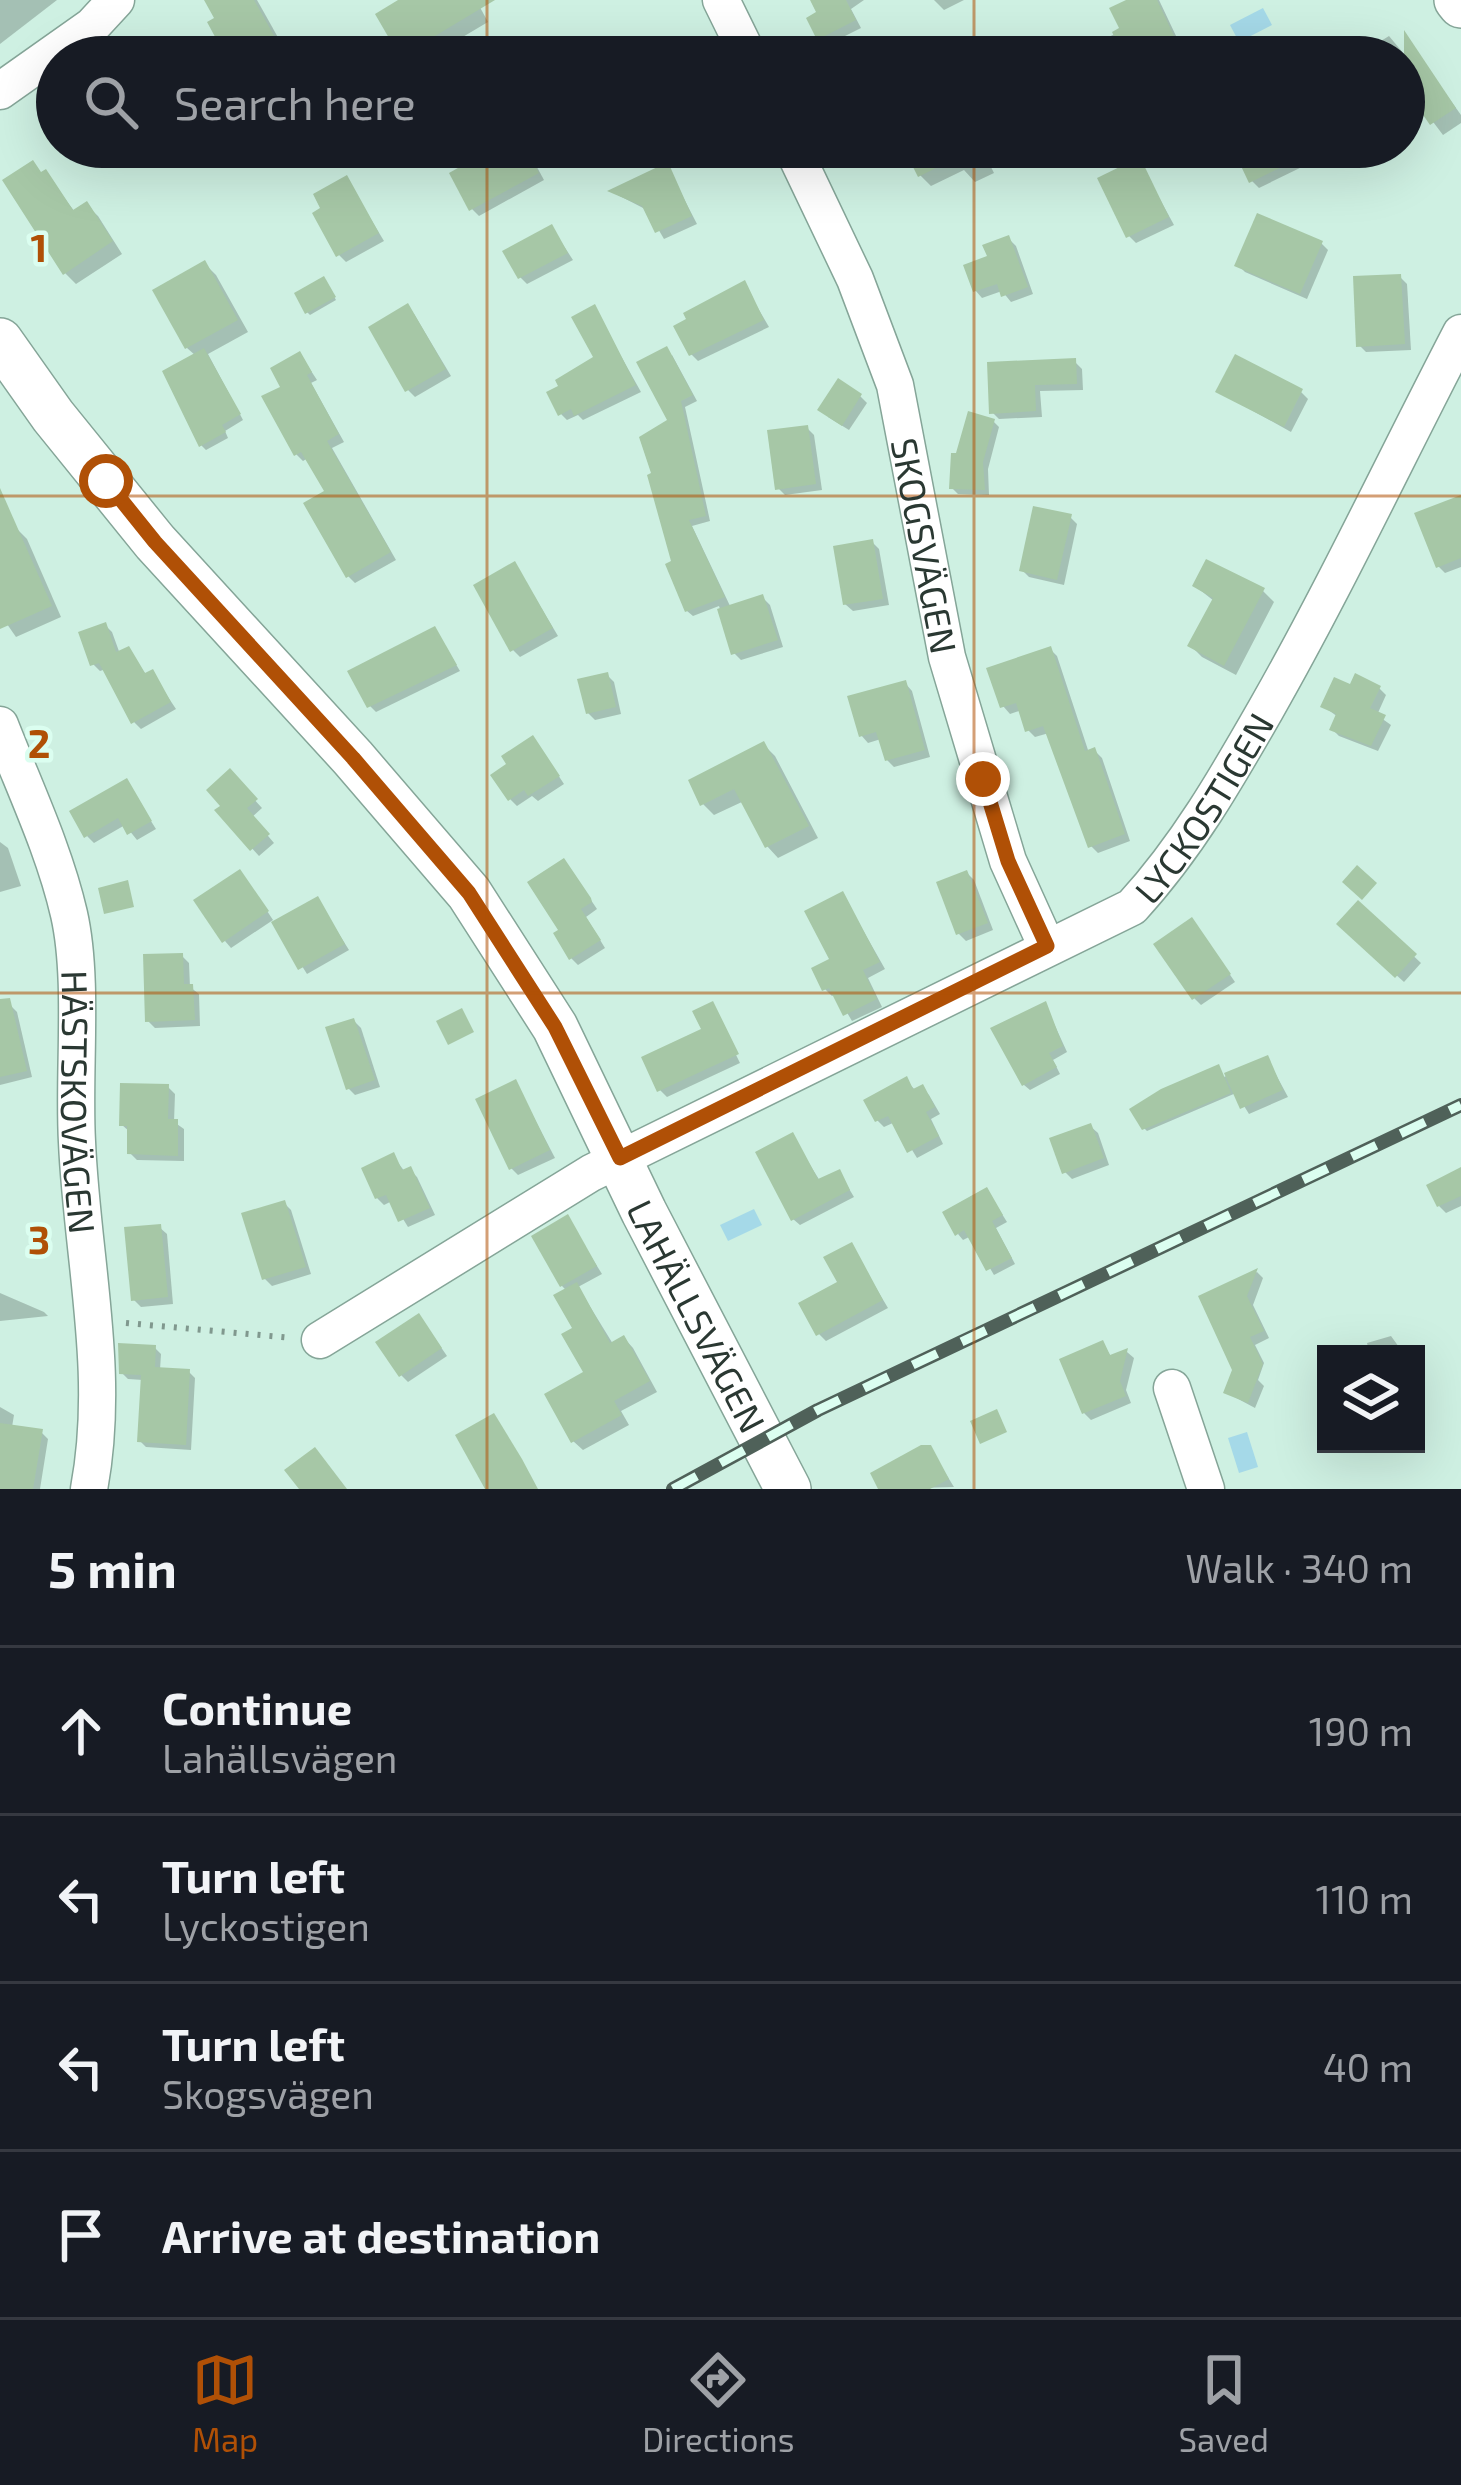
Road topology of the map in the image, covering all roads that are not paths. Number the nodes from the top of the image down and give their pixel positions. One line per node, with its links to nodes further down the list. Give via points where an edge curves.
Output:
1 (116, 0): 3 (street)
2 (721, 0): 4 (street)
3 (78, 36)
4 (739, 36)
5 (36, 66): 6 (street)
6 (0, 92)
7 (802, 168): 11 (street, SKOGSVÄGEN, via 895,386 946,657 1008,861)
8 (1461, 333): 11 (street, LYCKOSTIGEN, via 1317,620 1215,797 1132,907)
9 (0, 341): 12 (street, LAHÄLLSVÄGEN, via 155,542 469,893 555,1027)
10 (0, 724): 15 (street, HÄSTSKOVÄGEN, via 74,938 77,1148 98,1425)
11 (1047, 946): 12 (street, LYCKOSTIGEN)
12 (620, 1158): 13 (street, LYCKOSTIGEN); 16 (street, LAHÄLLSVÄGEN)
13 (320, 1340)
14 (1172, 1388): 17 (street)
15 (89, 1489)
16 (788, 1489)
17 (1206, 1489)

